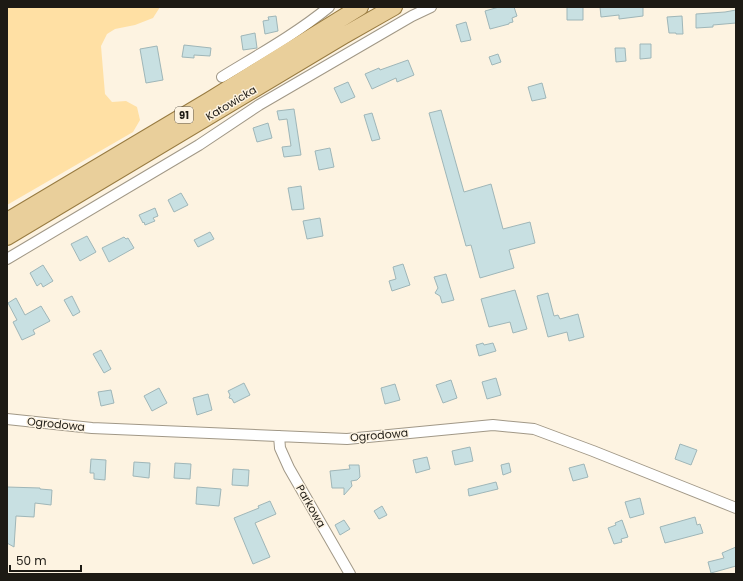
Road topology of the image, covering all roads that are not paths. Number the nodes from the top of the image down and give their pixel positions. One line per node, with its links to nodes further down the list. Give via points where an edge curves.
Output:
1 (329, 7): 5 (street, via 288,37)
2 (360, 7): 6 (main road, Katowicka / 91)
3 (394, 7): 7 (main road, Katowicka / 91)
4 (431, 7): 8 (street, via 259,105 199,145)
5 (222, 77)
6 (7, 221)
7 (7, 237)
8 (7, 258)
9 (7, 420): 10 (street, Ogrodowa, via 92,428)
10 (279, 436): 11 (street, Ogrodowa, via 347,439 493,425 534,429); 12 (street, Parkowa, via 280,448 289,468)
11 (736, 508)
12 (350, 574)

